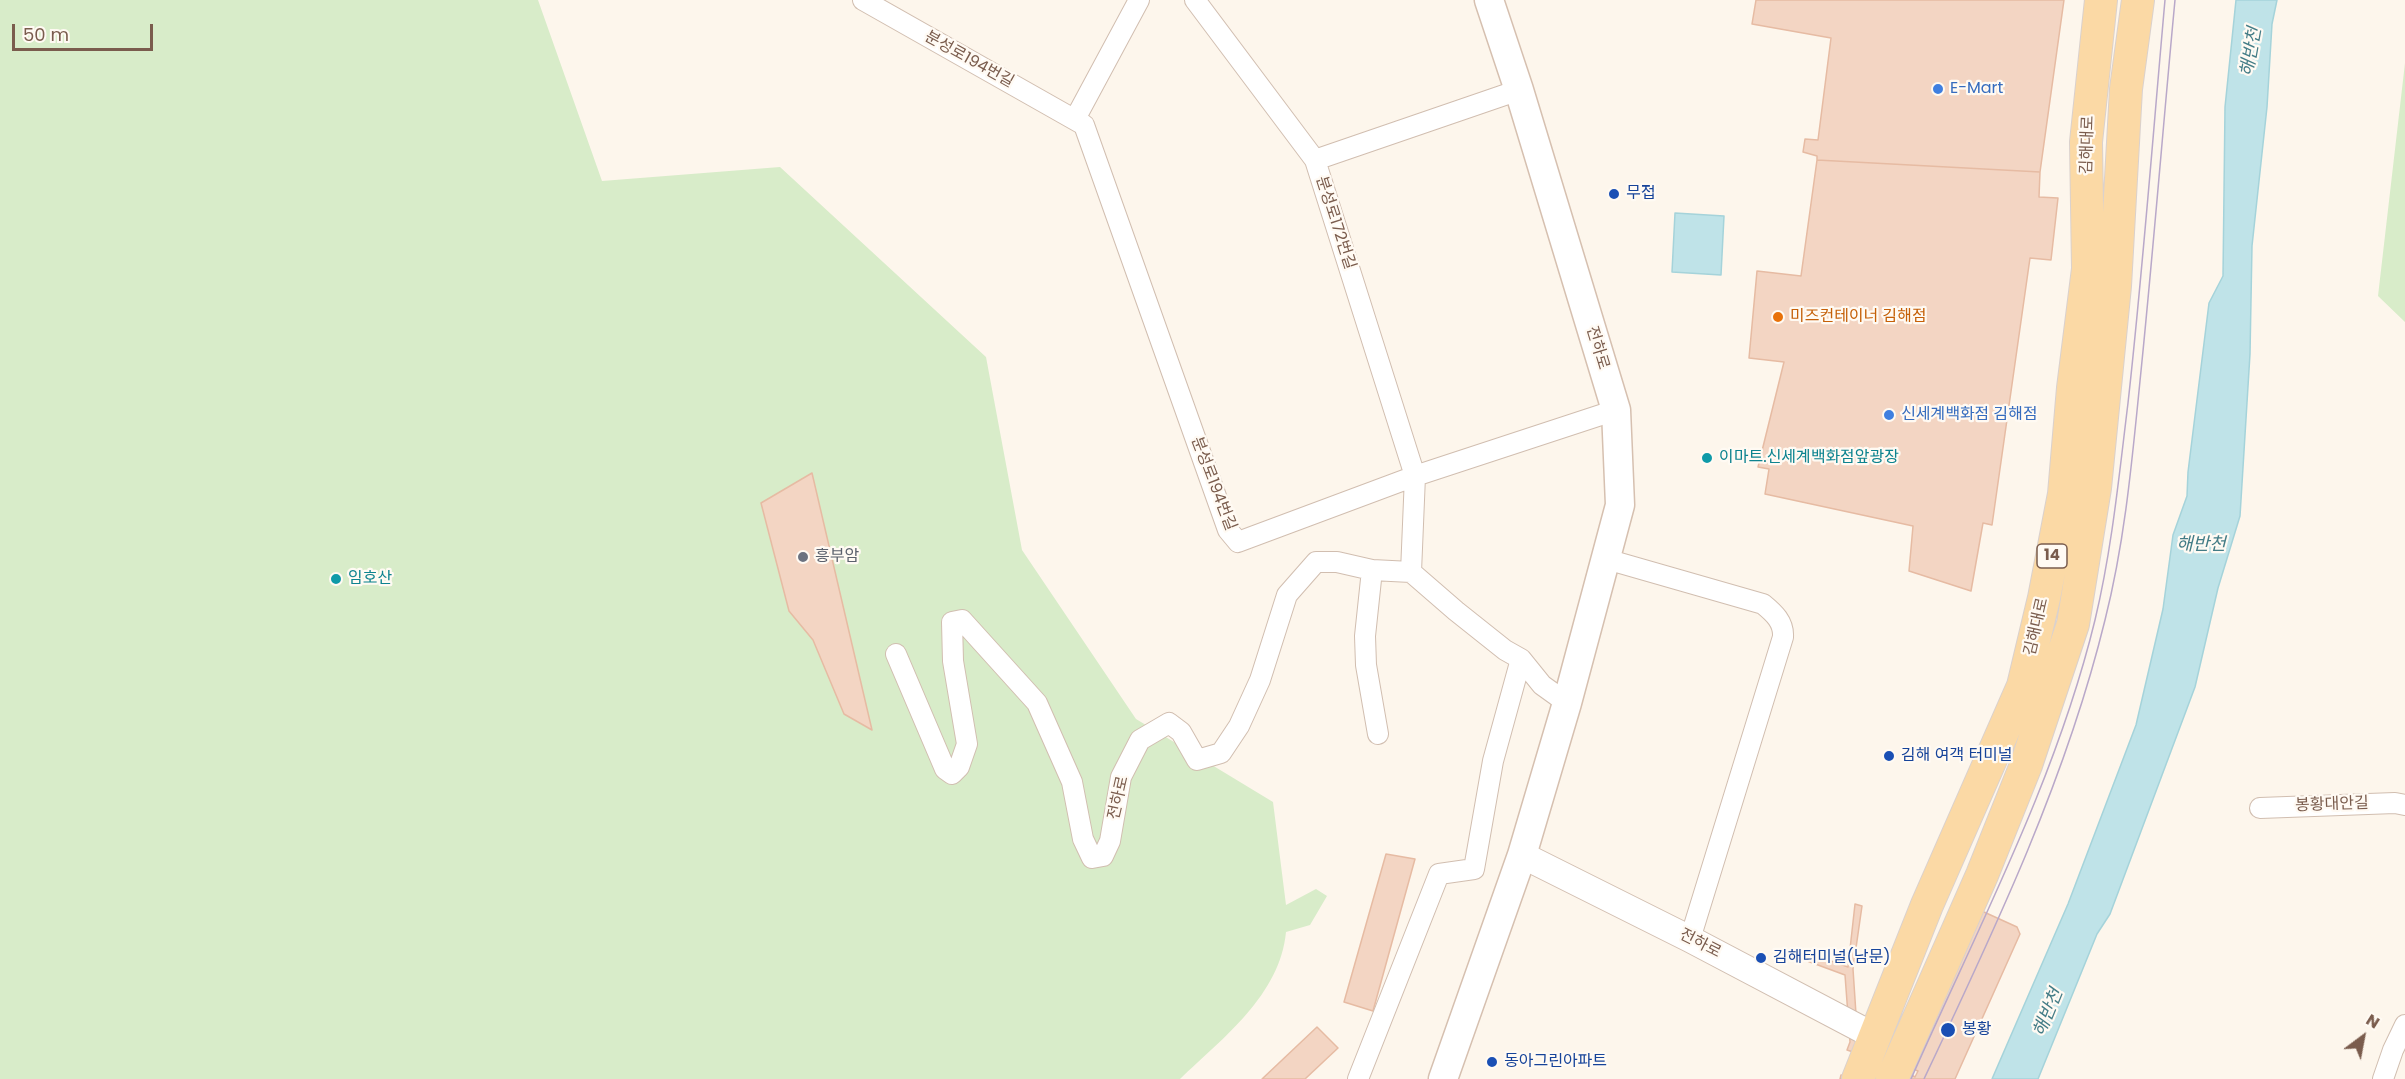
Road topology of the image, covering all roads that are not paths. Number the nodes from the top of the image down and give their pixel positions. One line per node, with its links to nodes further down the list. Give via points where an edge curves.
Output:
1 (863, 0): 8 (street, 분성로194번길)
2 (1139, 0): 8 (street)
3 (1195, 0): 9 (street, 분성로172번길)
4 (1489, 0): 7 (main road, 전하로)
5 (2101, 0): 24 (main road, 김해대로 / 14, via 2086,141 2088,269 2064,494 2044,598 2022,686 1927,905)
6 (2138, 0): 28 (main road, 김해대로, via 2126,89 2115,286 2095,488 2073,624 2017,787)
7 (1519, 90): 9 (street); 10 (main road, 전하로)
8 (1075, 119): 11 (street, 분성로194번길, via 1084,125 1228,530 1238,542)
9 (1315, 160): 11 (street, 분성로172번길)
10 (1616, 410): 11 (street, 분성로194번길); 12 (main road, 전하로, via 1620,505)
11 (1415, 476): 14 (street, 분성로172번길)
12 (1606, 559): 17 (main road, 전하로); 22 (street, via 1763,604 1783,628)
13 (1371, 570): 14 (street, 전하로); 15 (street, 전하로, via 1337,562 1316,562 1287,595 1260,680 1239,726 1221,753 1197,760 1181,732 1169,723 1140,740 1121,777 1110,841 1102,856 1092,858 1083,839 1072,782 1037,703 962,620 951,622 952,661 967,744 959,767 952,774 945,769); 18 (street, via 1366,665)
14 (1411, 572): 16 (street, via 1464,618)
15 (896, 654)
16 (1521, 659): 17 (street, via 1542,685); 25 (street, via 1493,761 1474,869 1439,874)
17 (1568, 703): 21 (main road, 전하로)
18 (1378, 734)
19 (2405, 805): 20 (street, 봉황대안길)
20 (2260, 808)
21 (1522, 855): 22 (street, 전하로); 26 (main road, 전하로)
22 (1690, 939): 24 (street, 전하로)
23 (2405, 1025): 29 (street)
24 (1876, 1037): 27 (main road, 김해대로 / 14)
25 (1358, 1079)
26 (1443, 1079)
27 (1858, 1079)
28 (1892, 1079)
29 (2383, 1079)

